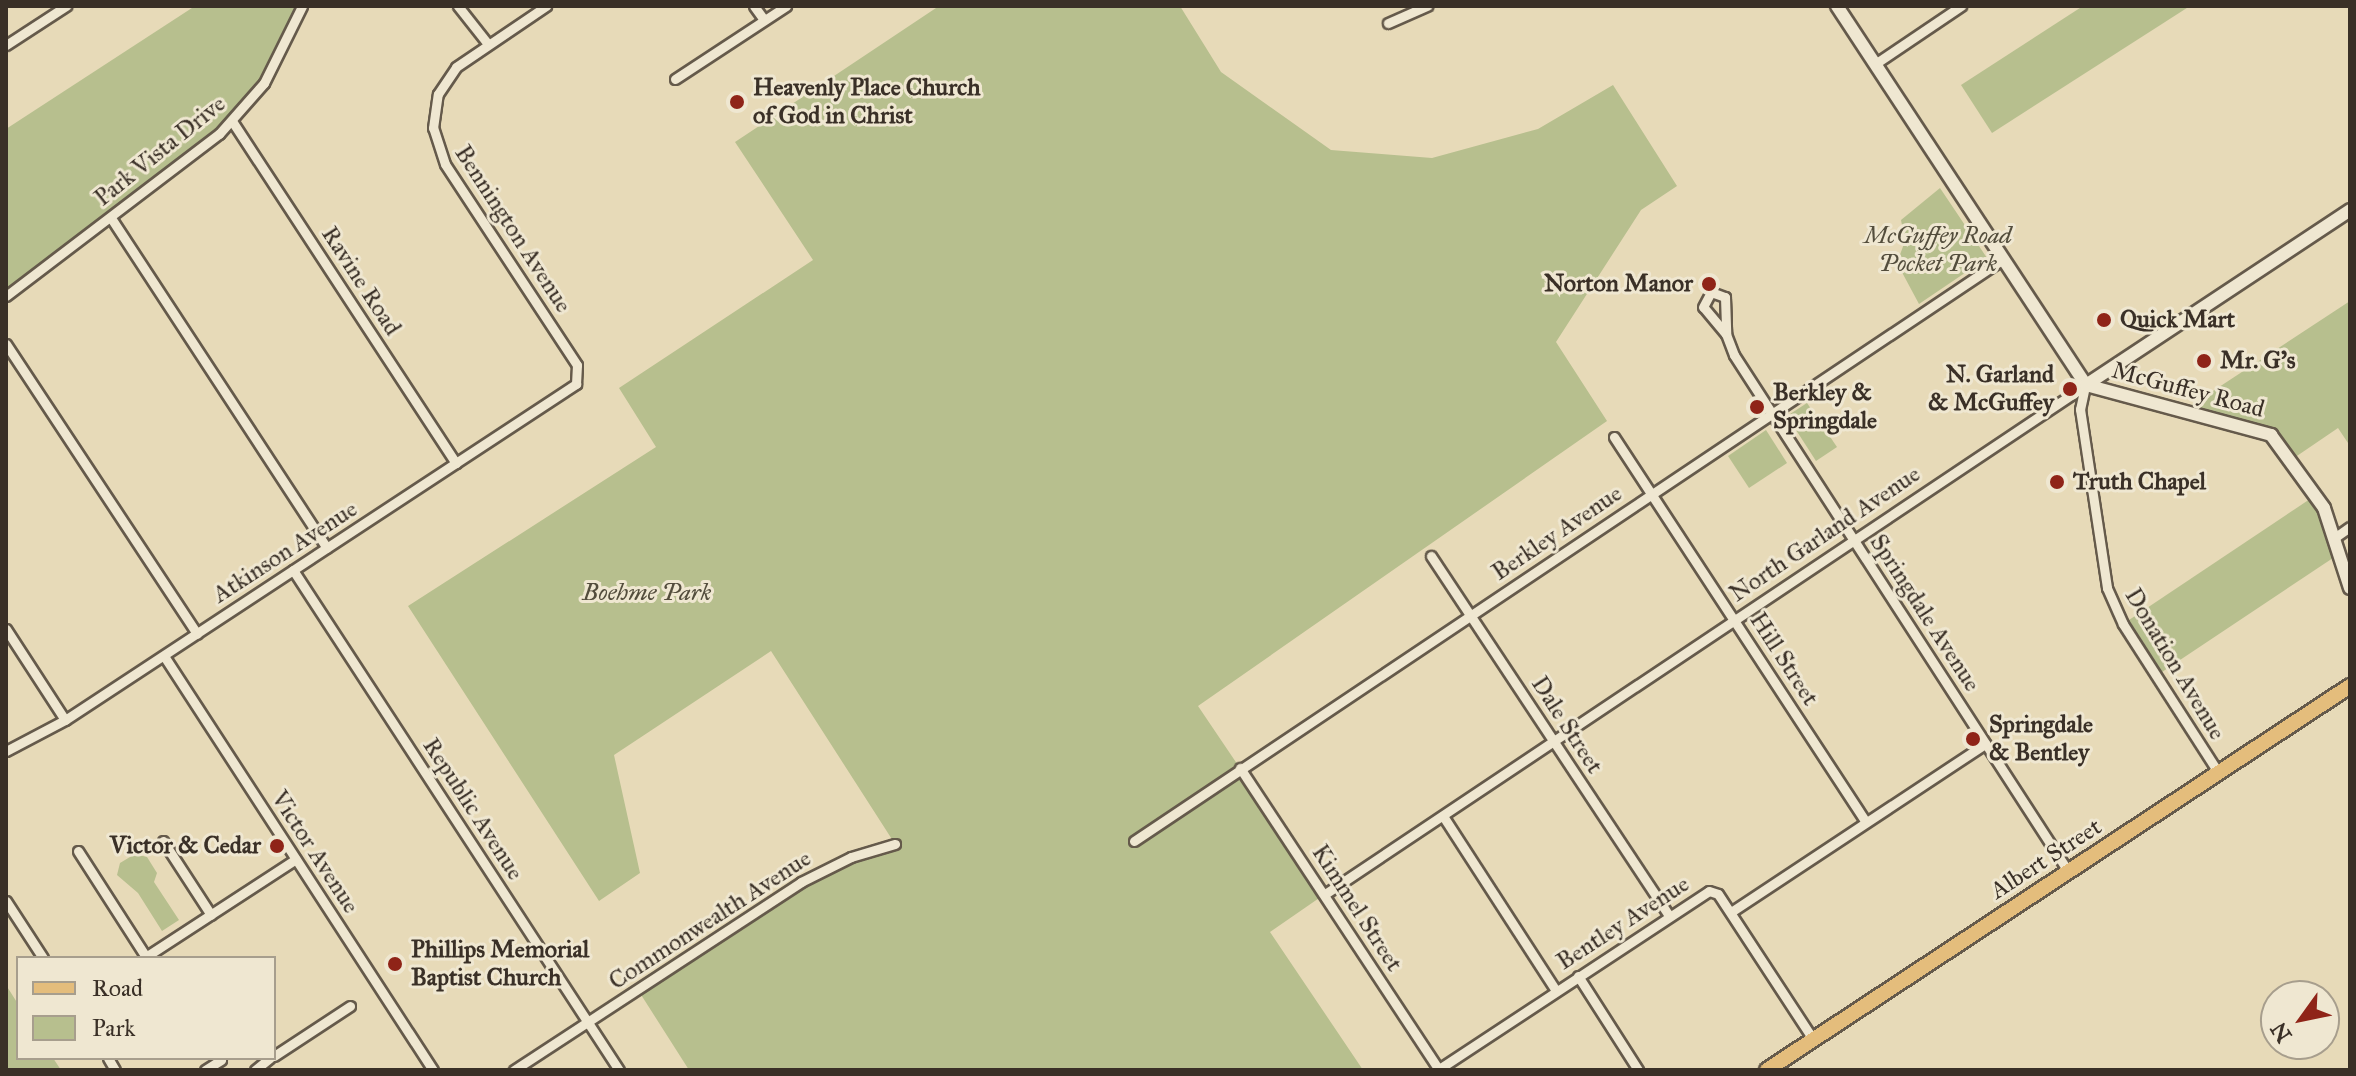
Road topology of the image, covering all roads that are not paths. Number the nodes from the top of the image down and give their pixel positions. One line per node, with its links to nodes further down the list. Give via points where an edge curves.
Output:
1 (66, 6): 13 (street)
2 (302, 6): 16 (street, Park Vista Drive, via 277,61)
3 (458, 6): 12 (street)
4 (546, 6): 12 (street, Bennington Avenue)
5 (754, 6): 10 (street)
6 (786, 6): 10 (street)
7 (1427, 6): 11 (street)
8 (1837, 6): 14 (street, McGuffey Road)
9 (1961, 6): 14 (street)
10 (764, 20): 15 (street)
11 (1388, 23)
12 (488, 44): 23 (street, Bennington Avenue, via 443,82 433,113 434,137 445,164 577,365)
13 (6, 45)
14 (1875, 64): 19 (street, McGuffey Road)
15 (675, 79)
16 (232, 121): 18 (street, Park Vista Drive); 27 (street, Ravine Road)
17 (2350, 210): 24 (street, North Garland Avenue)
18 (111, 218): 20 (street, Park Vista Drive); 32 (street)
19 (2003, 259): 24 (street, McGuffey Road); 25 (street, Berkley Avenue)
20 (6, 296)
21 (1726, 334): 25 (street, Springdale Avenue)
22 (6, 344): 39 (street)
23 (579, 378): 27 (street, Atkinson Avenue)
24 (2086, 385): 30 (street, McGuffey Road, via 2271,435 2324,508); 31 (street, North Garland Avenue); 47 (street, Donation Avenue, via 2080,409 2107,588 2123,624)
25 (1772, 413): 28 (street, Berkley Avenue); 31 (street, Springdale Avenue)
26 (1614, 437): 28 (street, Hill Street)
27 (456, 463): 32 (street, Atkinson Avenue)
28 (1652, 493): 36 (street, Berkley Avenue); 37 (street, Hill Street)
29 (2350, 527): 30 (street)
30 (2334, 538): 35 (street, McGuffey Road)
31 (1854, 541): 37 (street, North Garland Avenue); 44 (street, Springdale Avenue)
32 (327, 548): 34 (street, Atkinson Avenue)
33 (1431, 556): 36 (street, Dale Street)
34 (293, 570): 39 (street, Atkinson Avenue); 67 (street, Republic Avenue)
35 (2350, 588)
36 (1470, 615): 43 (street, Dale Street); 46 (street, Berkley Avenue)
37 (1735, 621): 43 (street, North Garland Avenue); 49 (street, Hill Street)
38 (6, 629): 42 (street)
39 (197, 634): 40 (street, Atkinson Avenue)
40 (164, 656): 42 (street, Atkinson Avenue); 54 (street, Victor Avenue)
41 (2350, 686): 47 (main road, Albert Street)
42 (65, 720): 45 (street, Atkinson Avenue)
43 (1555, 741): 48 (street, North Garland Avenue); 60 (street, Dale Street)
44 (1985, 744): 49 (street); 55 (street, Springdale Avenue)
45 (6, 751)
46 (1240, 768): 51 (street, Berkley Avenue); 56 (street, Kimmel Street)
47 (2218, 772): 55 (main road, Albert Street)
48 (1443, 816): 56 (street, North Garland Avenue); 65 (street)
49 (1866, 822): 58 (street)
50 (163, 841): 59 (street)
51 (1134, 841)
52 (895, 844): 67 (street, Commonwealth Avenue, via 851,857 801,882)
53 (78, 851): 62 (street)
54 (296, 859): 59 (street); 71 (street, Victor Avenue)
55 (2068, 871): 68 (main road, Albert Street)
56 (1325, 894): 70 (street, Kimmel Street)
57 (6, 901): 61 (street)
58 (1731, 912): 60 (street, Bentley Avenue, via 1718,894 1709,891); 68 (street)
59 (211, 915): 63 (street)
60 (1669, 916): 64 (street, Bentley Avenue)
61 (42, 956)
62 (147, 956)
63 (150, 956)
64 (1578, 976): 65 (street, Bentley Avenue); 74 (street)
65 (1556, 991): 70 (street, Bentley Avenue)
66 (350, 1006): 69 (street)
67 (589, 1023): 72 (street, Commonwealth Avenue); 73 (street, Republic Avenue)
68 (1813, 1039): 75 (main road, Albert Street)
69 (276, 1054)
70 (1439, 1069)
71 (433, 1070)
72 (514, 1070)
73 (619, 1070)
74 (1638, 1070)
75 (1767, 1070)

